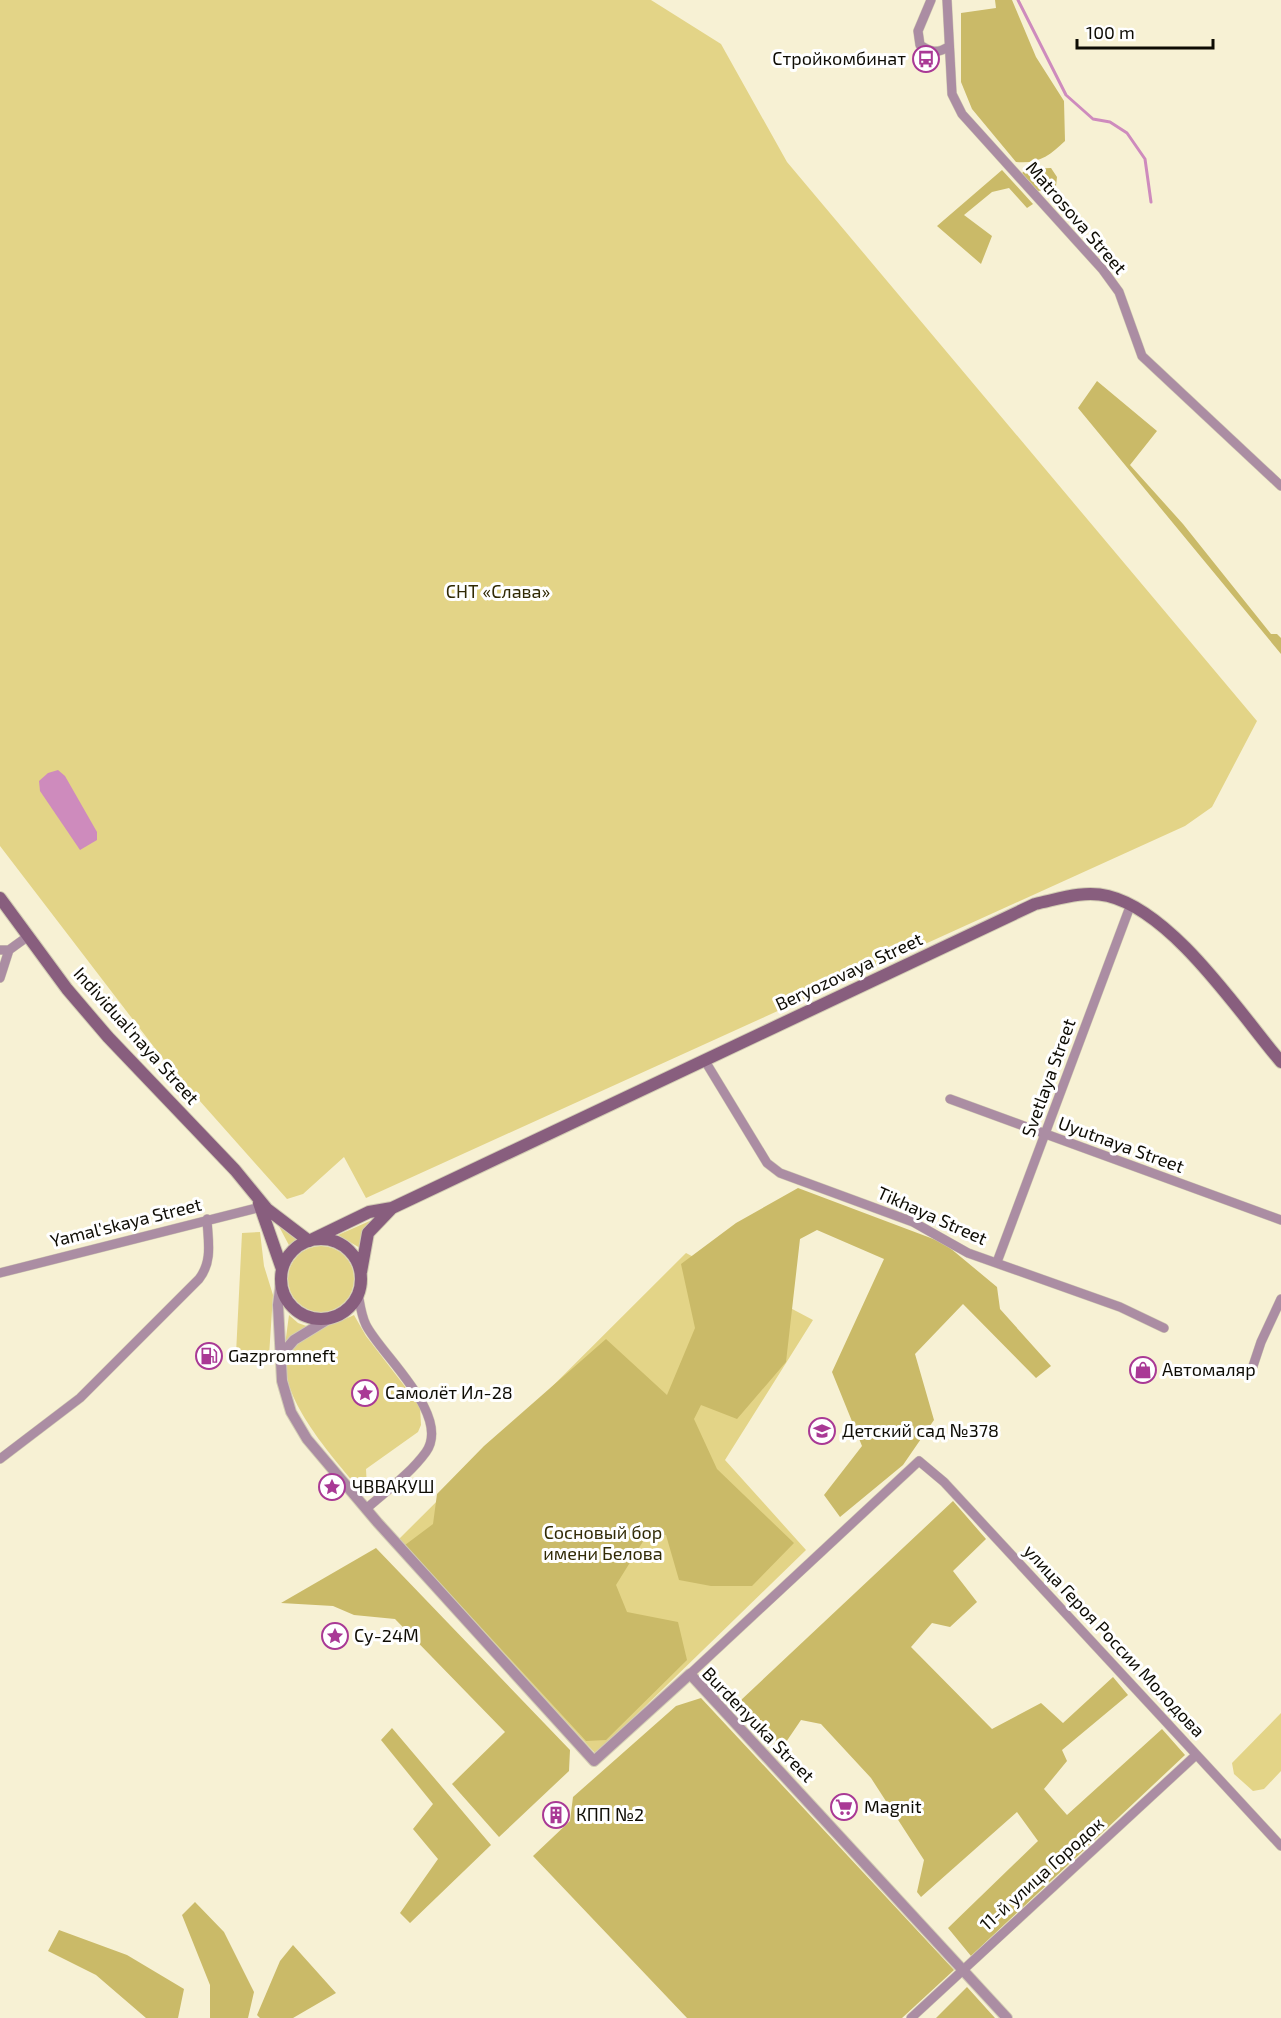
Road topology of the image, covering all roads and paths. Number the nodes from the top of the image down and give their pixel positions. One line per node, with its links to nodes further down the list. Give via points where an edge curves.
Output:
1 (931, 0): 3 (street, via 918,31 920,45 930,52)
2 (947, 0): 3 (street, Matrosova Street)
3 (948, 47): 4 (street, Matrosova Street, via 952,94 962,114 1103,270 1119,292 1142,356)
4 (1281, 486)
5 (0, 898): 7 (main road, Individual'naya Street)
6 (1131, 904): 10 (main road, Beryozovaya Street, via 1107,896 1082,894 1035,904); 11 (main road, Beryozovaya Street, via 1180,941); 13 (street, Svetlaya Street)
7 (27, 937): 8 (street); 14 (main road, Individual'naya Street, via 108,1037)
8 (4, 950): 9 (street)
9 (0, 978)
10 (705, 1061): 16 (main road, Beryozovaya Street); 20 (street, Tikhaya Street, via 767,1163 780,1173 913,1222 969,1253)
11 (1281, 1062)
12 (950, 1099): 13 (street, Uyutnaya Street)
13 (1046, 1135): 18 (street, Uyutnaya Street); 20 (street, Svetlaya Street)
14 (253, 1191): 15 (main road, Individual'naya Street); 19 (main road, Individual'naya Street, via 267,1209)
15 (261, 1207): 17 (street, Yamal'skaya Street); 21 (main road, Individual'naya Street)
16 (392, 1208): 19 (main road, Beryozovaya Street, via 369,1212); 23 (main road, Beryozovaya Street, via 368,1233)
17 (207, 1219): 22 (street, Yamal'skaya Street); 31 (street, via 209,1257 199,1279 80,1398)
18 (1281, 1220)
19 (309, 1241): 21 (main road, via 292,1252); 23 (main road, via 321,1239 343,1246 358,1264)
20 (998, 1262): 28 (street, Tikhaya Street, via 1120,1307)
21 (282, 1269): 24 (main road)
22 (0, 1273)
23 (361, 1276): 25 (main road)
24 (281, 1282): 27 (main road, via 289,1304 297,1311 319,1319); 29 (street, via 278,1316)
25 (358, 1293): 27 (main road, via 342,1313); 32 (street, via 366,1325 425,1408 431,1435 428,1450)
26 (1281, 1299): 30 (street)
27 (330, 1318): 29 (street, via 294,1340)
28 (1164, 1328)
29 (282, 1354): 32 (street, via 279,1365 291,1412 307,1439)
30 (1251, 1372)
31 (0, 1459)
32 (366, 1509): 33 (street, Burdenyuka Street, via 594,1761)
33 (690, 1674): 34 (street, улица Героя России Молодова, via 919,1461 944,1482); 36 (street, Burdenyuka Street)
34 (1196, 1755): 35 (street, улица Героя России Молодова); 36 (street, 11-й улица Городок)
35 (1281, 1846)
36 (962, 1969): 37 (street, 11-й улица Городок); 38 (street, Burdenyuka Street)
37 (911, 2018)
38 (1007, 2018)

